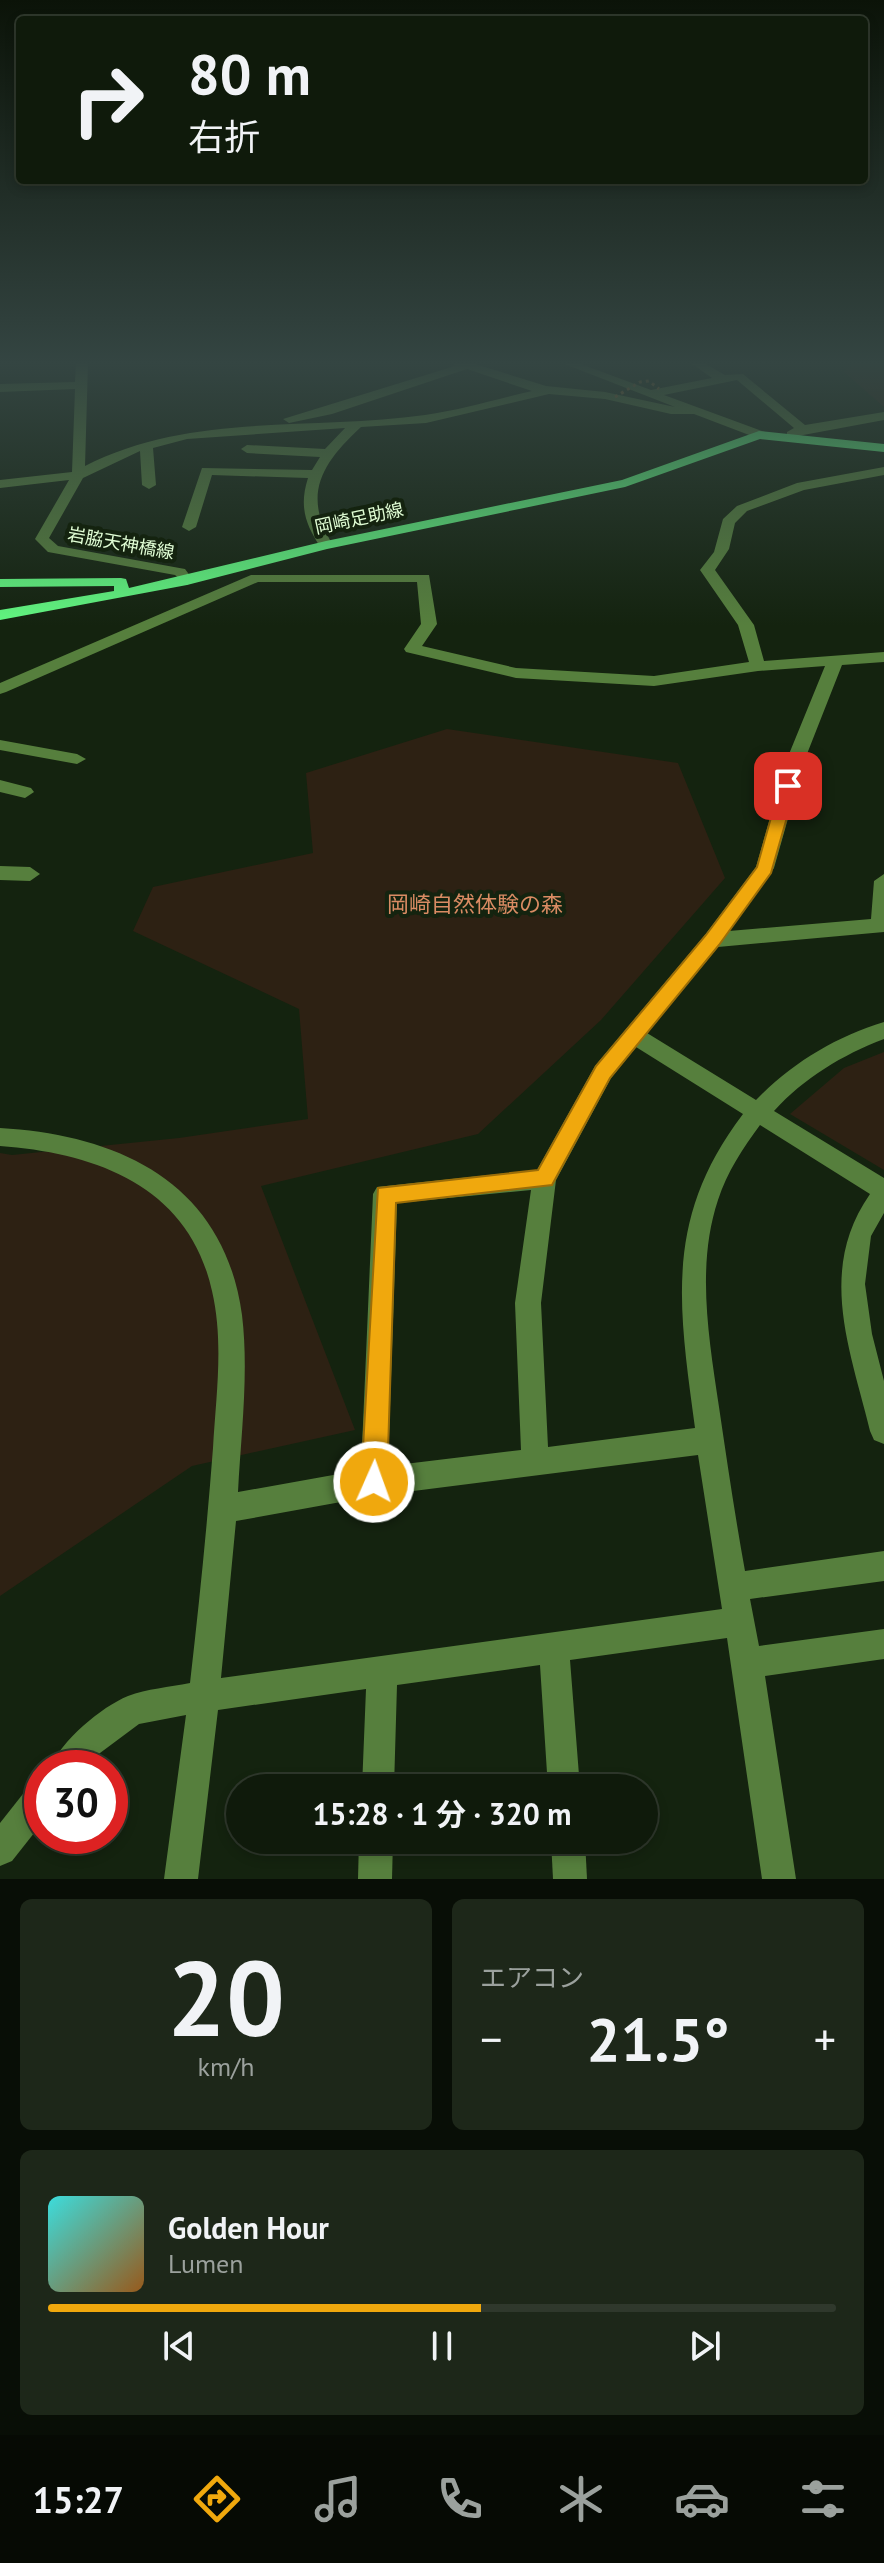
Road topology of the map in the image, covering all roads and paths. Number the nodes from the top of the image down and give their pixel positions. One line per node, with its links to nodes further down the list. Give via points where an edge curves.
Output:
1 (78, 451): 10 (street, 岩脇天神橋線)
2 (125, 451): 10 (street)
3 (146, 451): 12 (street)
4 (280, 451): 7 (street)
5 (328, 451): 7 (street)
6 (717, 451): 14 (main road, 岡崎足助線, via 625,483)
7 (325, 453): 9 (street)
8 (884, 471): 22 (street, via 811,483 738,511 728,522 721,551 707,570 746,625)
9 (317, 474): 13 (street, via 207,471); 14 (street, via 311,519)
10 (78, 475): 11 (street); 16 (street, 岩脇天神橋線, via 42,539 53,549 180,572)
11 (0, 484)
12 (149, 485)
13 (189, 527)
14 (326, 545): 15 (main road, 岡崎足助線)
15 (256, 571): 16 (main road, 岡崎足助線); 22 (street, via 424,578 429,624 412,649 516,673 654,681); 23 (street)
16 (187, 581): 18 (main road, 岡崎足助線)
17 (0, 583): 18 (main road, via 121,582)
18 (122, 594): 19 (main road, 岡崎足助線)
19 (0, 615)
20 (884, 657): 21 (street)
21 (835, 662): 22 (street); 32 (street, via 796,759 765,868)
22 (758, 666)
23 (0, 689)
24 (0, 745): 25 (street)
25 (77, 759)
26 (0, 786): 27 (street)
27 (25, 792)
28 (0, 873): 29 (street)
29 (30, 874)
30 (884, 881): 31 (street)
31 (882, 925): 32 (street)
32 (712, 940): 34 (street)
33 (884, 1030): 35 (street, via 826,1057)
34 (633, 1035): 35 (street); 37 (street, via 586,1097)
35 (757, 1109): 38 (street); 40 (street, via 721,1165 699,1228 695,1324)
36 (0, 1137): 43 (street, via 65,1144 133,1167 191,1216 209,1245 227,1291 231,1343)
37 (544, 1179): 41 (street, via 528,1303); 42 (street, via 385,1194)
38 (884, 1191): 39 (street, via 859,1237 853,1282)
39 (884, 1431)
40 (710, 1440): 41 (street); 45 (street)
41 (535, 1464): 42 (street)
42 (374, 1482): 43 (street)
43 (223, 1509): 51 (street)
44 (884, 1566): 45 (street)
45 (733, 1587): 46 (street)
46 (738, 1622): 48 (street); 49 (street)
47 (884, 1644): 49 (street)
48 (554, 1648): 50 (street); 54 (street)
49 (747, 1663): 62 (street)
50 (382, 1673): 51 (street); 53 (street)
51 (203, 1696): 52 (street, via 132,1710); 59 (street)
52 (81, 1750)
53 (378, 1774)
54 (563, 1774)
55 (24, 1819): 56 (street)
56 (0, 1849)
57 (376, 1854): 60 (street)
58 (569, 1854): 61 (street)
59 (181, 1879)
60 (375, 1879)
61 (570, 1879)
62 (779, 1879)

